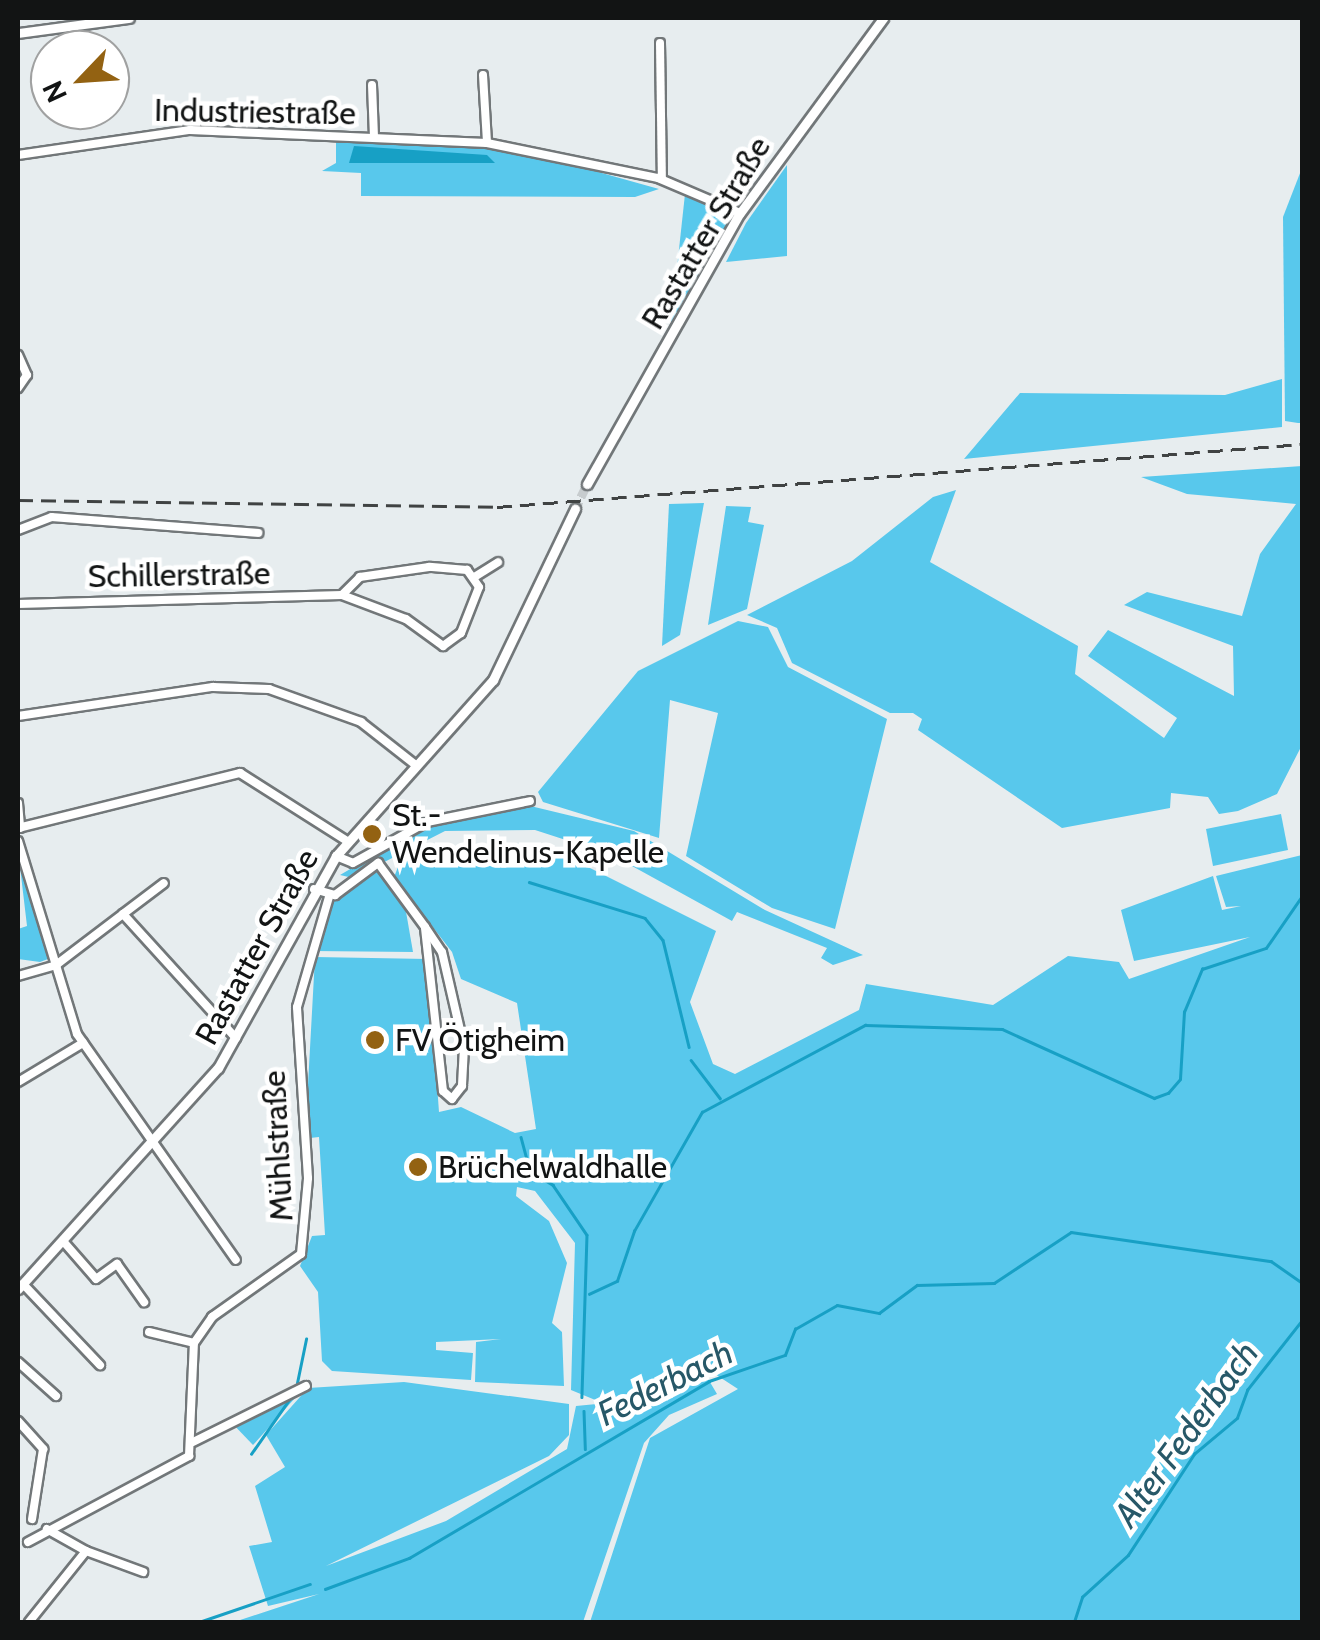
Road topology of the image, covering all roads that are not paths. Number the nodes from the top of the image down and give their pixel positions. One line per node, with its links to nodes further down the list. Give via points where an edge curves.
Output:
1 (129, 18): 3 (street)
2 (883, 18): 11 (street, Rastatter Straße)
3 (18, 33)
4 (660, 42): 10 (street)
5 (483, 75): 8 (street)
6 (372, 85): 7 (street, Industriestraße)
7 (374, 138): 8 (street, Industriestraße); 9 (street, Industriestraße, via 190,130)
8 (487, 142): 10 (street, Industriestraße)
9 (18, 155)
10 (662, 179): 11 (street, Industriestraße)
11 (740, 213): 14 (street, Rastatter Straße)
12 (18, 355): 13 (street, via 27,382)
13 (18, 388)
14 (587, 484)
15 (575, 508): 23 (street, Rastatter Straße, via 494,680)
16 (18, 530): 17 (street, via 52,516)
17 (258, 534)
18 (498, 562): 19 (street)
19 (476, 576): 20 (street, Schillerstraße, via 404,568 360,577); 20 (street, Schillerstraße, via 470,616 444,646 406,618)
20 (342, 595): 21 (street, Schillerstraße)
21 (18, 604)
22 (18, 716): 23 (street, via 213,687 270,689 360,722)
23 (417, 766): 27 (street, Rastatter Straße)
24 (530, 801): 29 (street, via 426,822 353,863)
25 (18, 803): 26 (street)
26 (18, 828): 27 (street, via 240,772)
27 (347, 840): 29 (street, Rastatter Straße)
28 (18, 841): 37 (street)
29 (336, 856): 30 (street, Rastatter Straße)
30 (323, 875): 32 (street, Rastatter Straße); 33 (street)
31 (164, 882): 35 (street)
32 (314, 889): 34 (street); 39 (street, Rastatter Straße)
33 (344, 890): 34 (street); 36 (street, via 378,863)
34 (330, 897): 48 (street, Mühlstraße, via 297,1007 308,1234 280,1275 212,1316)
35 (123, 914): 37 (street); 39 (street)
36 (425, 927): 36 (street, via 443,1091 452,1099 464,1080 460,1014 452,971)
37 (56, 965): 38 (street); 40 (street)
38 (18, 976)
39 (236, 1038): 42 (street, Rastatter Straße)
40 (83, 1043): 41 (street); 42 (street)
41 (18, 1082)
42 (154, 1144): 43 (street, Rastatter Straße); 44 (street)
43 (63, 1241): 45 (street, Rastatter Straße); 46 (street, via 96,1279 117,1264)
44 (236, 1260)
45 (20, 1287): 50 (street)
46 (144, 1302)
47 (149, 1332): 48 (street)
48 (194, 1343): 54 (street)
49 (18, 1362): 52 (street)
50 (100, 1366)
51 (306, 1386): 54 (street)
52 (56, 1396)
53 (18, 1420): 55 (street, via 43,1449)
54 (193, 1442): 56 (street, via 190,1456 154,1480)
55 (32, 1519)
56 (47, 1529): 57 (street); 58 (street)
57 (28, 1542)
58 (86, 1550): 59 (street); 60 (street)
59 (143, 1572)
60 (29, 1622)

